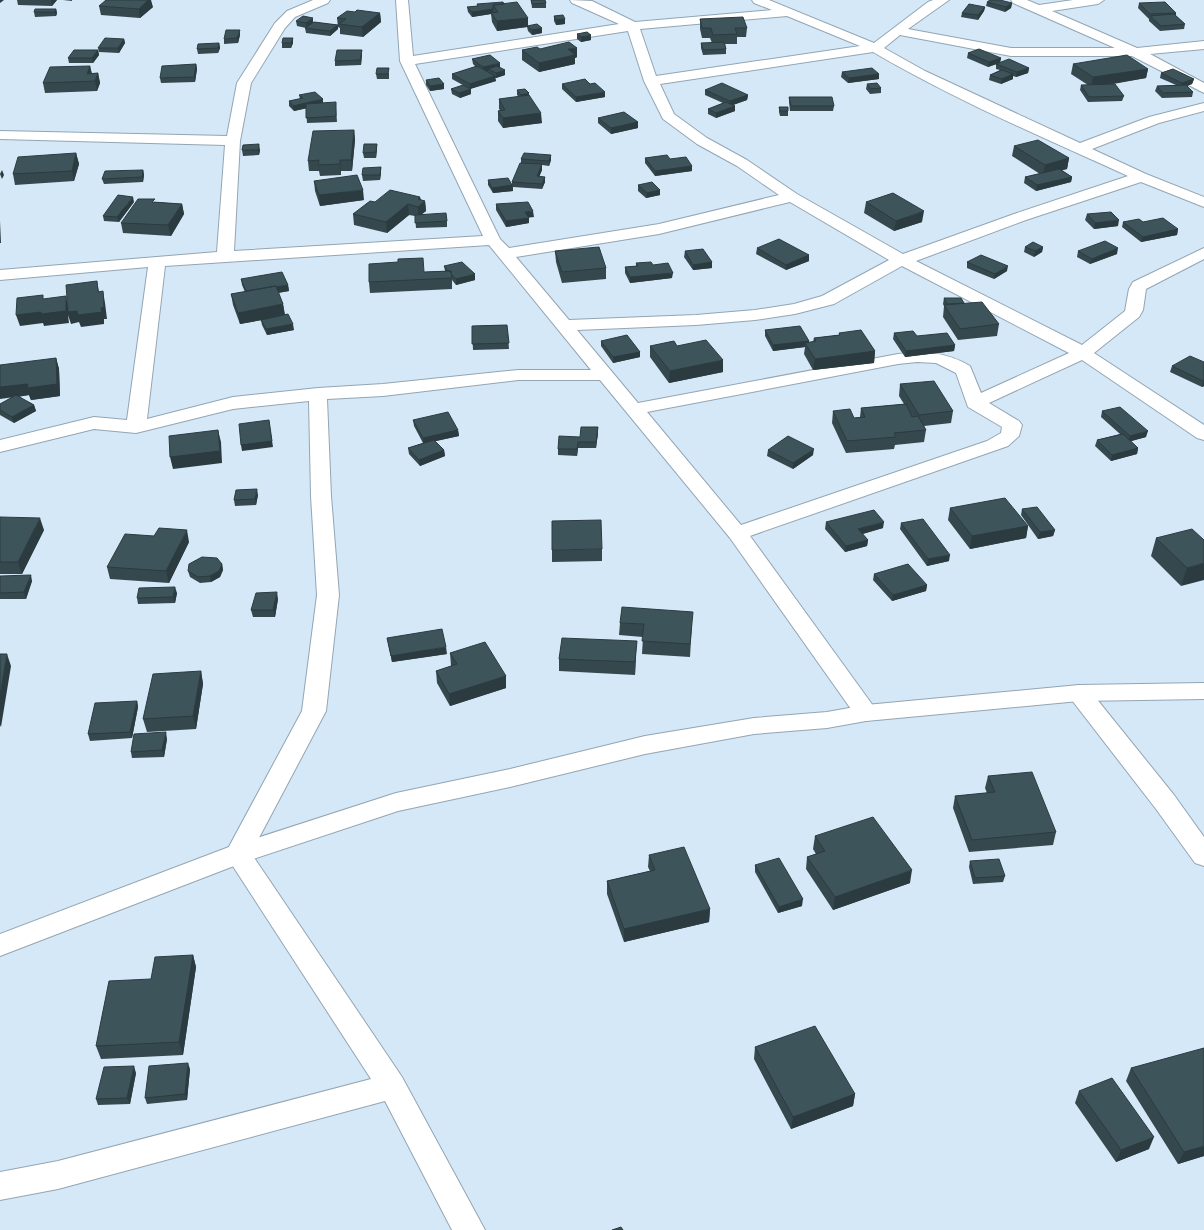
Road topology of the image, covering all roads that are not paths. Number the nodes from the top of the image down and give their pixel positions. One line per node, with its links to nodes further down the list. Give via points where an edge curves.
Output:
1 (324, 0): 20 (street, via 292,14 280,26 244,83)
2 (402, 0): 15 (street)
3 (576, 0): 10 (street)
4 (758, 0): 9 (street)
5 (943, 0): 11 (street)
6 (1016, 0): 8 (street)
7 (1098, 0): 8 (street)
8 (1037, 9): 14 (street)
9 (787, 13): 10 (street); 13 (street)
10 (633, 26): 15 (street); 16 (street)
11 (896, 31): 13 (street); 14 (street, via 1011,52)
12 (1204, 45): 14 (street)
13 (875, 48): 16 (street); 21 (street, via 920,74)
14 (1135, 52): 17 (street)
15 (407, 61): 25 (street)
16 (651, 81): 23 (street, via 668,116 697,138 742,163)
17 (1204, 89)
18 (1204, 107): 21 (street, via 1154,120)
19 (0, 135): 20 (street)
20 (233, 140): 28 (street)
21 (1079, 149): 22 (street)
22 (1141, 177): 24 (street); 29 (street)
23 (792, 197): 27 (street, via 659,229); 29 (street)
24 (1204, 202)
25 (493, 240): 27 (street); 28 (street)
26 (1204, 253): 33 (street, via 1138,286 1135,295 1137,305 1133,313)
27 (505, 254): 32 (street)
28 (225, 256): 30 (street)
29 (902, 260): 32 (street, via 828,300 794,309 755,316); 33 (street)
30 (156, 262): 31 (street); 38 (street)
31 (0, 275)
32 (564, 325): 34 (street)
33 (1083, 353): 36 (street); 39 (street)
34 (604, 375): 35 (street, via 518,375 383,390); 37 (street)
35 (318, 394): 38 (street, via 234,402); 45 (street, via 321,496 328,595 314,711)
36 (975, 403): 37 (street, via 964,370 952,362 929,356 898,359); 41 (street, via 1012,425 1010,436 994,445)
37 (634, 409): 41 (street)
38 (136, 427): 40 (street, via 94,423)
39 (1204, 434)
40 (0, 446)
41 (738, 533): 44 (street)
42 (1204, 691): 43 (street)
43 (1079, 693): 44 (street); 46 (street)
44 (866, 713): 45 (street, via 827,720 754,726 645,745 510,778 396,802)
45 (238, 854): 47 (street); 48 (street)
46 (1204, 856)
47 (0, 945)
48 (392, 1086): 49 (street, via 58,1175); 50 (street)
49 (0, 1186)
50 (469, 1230)

